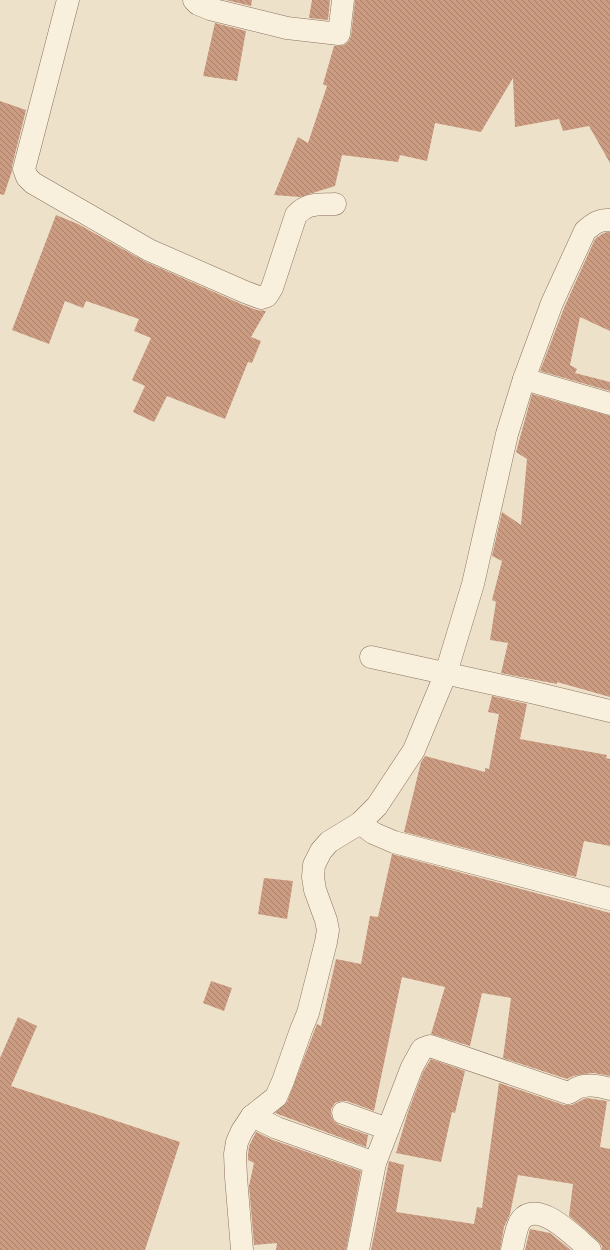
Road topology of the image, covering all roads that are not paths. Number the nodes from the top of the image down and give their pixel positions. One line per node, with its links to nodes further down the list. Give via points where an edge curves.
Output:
1 (68, 0): 4 (street, via 24,169 33,183 149,250 261,298 267,296 272,288 296,215 308,205)
2 (194, 0): 3 (street, via 210,9 287,28 339,34)
3 (343, 0)
4 (335, 204)
5 (610, 220): 6 (street, via 593,223 585,231 552,302)
6 (524, 379): 7 (street); 9 (street, via 507,434 473,584)
7 (610, 404)
8 (372, 657): 9 (street)
9 (446, 673): 10 (street); 11 (street, via 414,750 377,806)
10 (610, 711)
11 (360, 823): 12 (street, via 373,833 394,842); 15 (street, via 329,842 314,865 315,890 328,930 326,942 308,1013 283,1081 276,1097)
12 (609, 894)
13 (610, 1089): 16 (street, via 587,1086 568,1093 427,1046 422,1049 412,1067)
14 (343, 1113): 16 (street)
15 (252, 1116): 17 (street, via 277,1128); 18 (street, via 237,1142 235,1154)
16 (388, 1129): 17 (street)
17 (375, 1163): 19 (street)
18 (242, 1250)
19 (358, 1250)
20 (512, 1250): 21 (street, via 520,1222 532,1213 548,1217)
21 (590, 1250)

